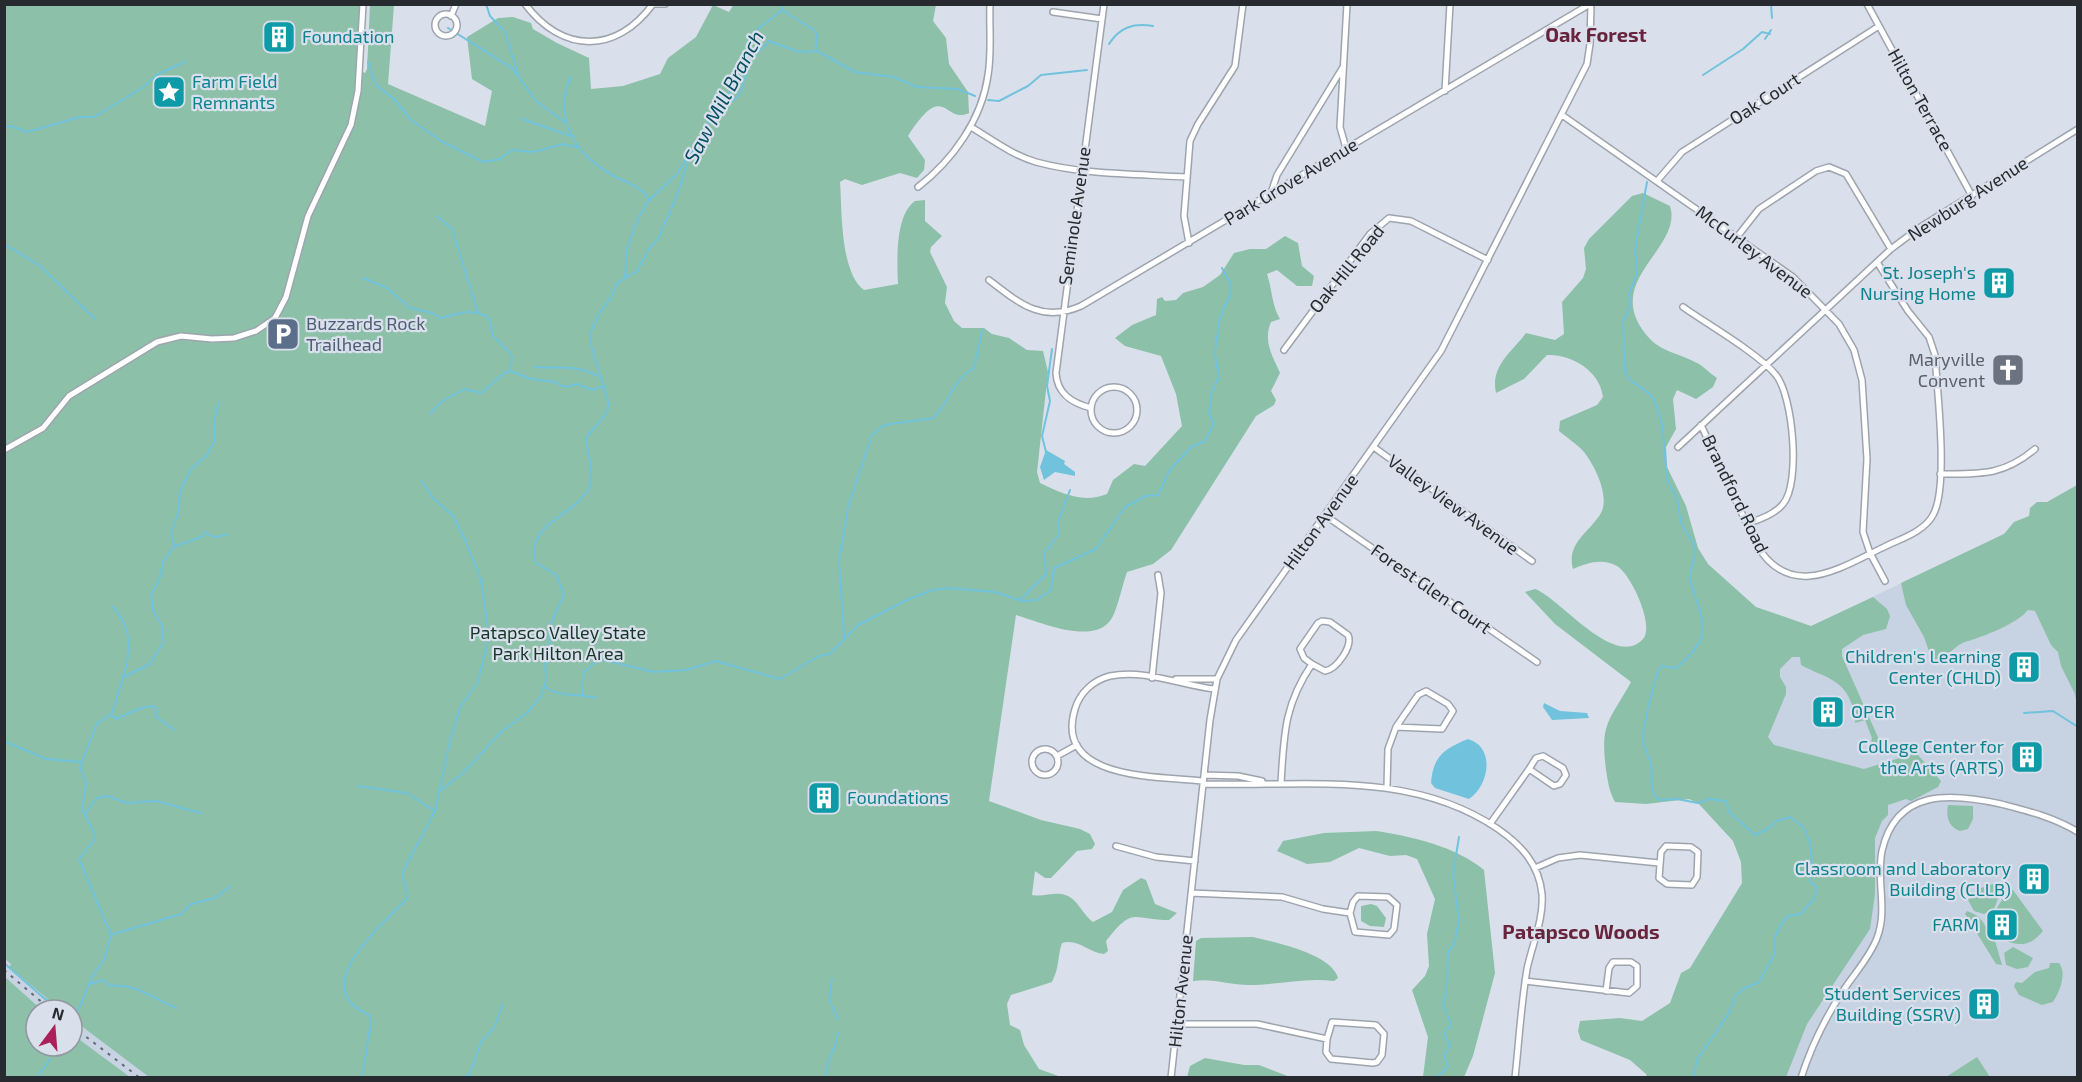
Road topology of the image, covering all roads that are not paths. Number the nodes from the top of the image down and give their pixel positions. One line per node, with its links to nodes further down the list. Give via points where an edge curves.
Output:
1 (363, 4): 45 (street, via 354,117 308,216 286,297 275,318 256,331 234,338 181,336 157,342 69,396 43,428)
2 (456, 4): 14 (street)
3 (525, 4): 4 (street, via 554,32 586,42 600,42 627,32)
4 (653, 4): 5 (street)
5 (665, 4)
6 (990, 4): 20 (street, via 988,74 981,106)
7 (1104, 4): 15 (street, Seminole Avenue)
8 (1243, 4): 24 (street, via 1235,66 1193,132)
9 (1347, 4): 17 (street)
10 (1450, 4): 18 (street)
11 (1590, 4): 18 (street, Park Grove Avenue); 19 (street, Hilton Avenue, via 1590,55)
12 (1867, 4): 16 (street, Hilton Terrace)
13 (1053, 12): 15 (street)
14 (452, 16): 14 (street, via 441,16 436,21 443,36 456,32 457,21)
15 (1102, 19): 23 (street, Seminole Avenue)
16 (1879, 26): 25 (street, Oak Court, via 1682,152); 28 (street, Hilton Terrace)
17 (1343, 67): 22 (street, via 1340,127); 27 (street, via 1277,175)
18 (1445, 91): 22 (street, Park Grove Avenue)
19 (1562, 115): 25 (street, McCurley Avenue); 32 (street, Hilton Avenue)
20 (971, 127): 23 (street, via 1023,157); 26 (street)
21 (2078, 129): 28 (street, Newburg Avenue)
22 (1346, 148): 27 (street, Park Grove Avenue)
23 (1082, 169): 24 (street); 37 (street, Seminole Avenue)
24 (1187, 177): 30 (street, via 1184,225)
25 (1657, 181): 29 (street, McCurley Avenue)
26 (918, 187)
27 (1271, 193): 30 (street, Park Grove Avenue)
28 (1972, 196): 31 (street, Newburg Avenue)
29 (1737, 237): 31 (street, via 1759,209 1829,166 1846,174); 36 (street, McCurley Avenue, via 1802,283)
30 (1189, 243): 37 (street, Park Grove Avenue)
31 (1891, 249): 33 (street, Newburg Avenue)
32 (1488, 261): 38 (street, Oak Hill Road, via 1411,221 1389,218 1370,234); 43 (street, Hilton Avenue, via 1441,351)
33 (1877, 262): 36 (street, Newburg Avenue); 46 (street, Brandford Road, via 1933,345)
34 (989, 280): 37 (street, via 1022,305)
35 (1683, 307): 39 (street)
36 (1827, 309): 39 (street, Newburg Avenue); 49 (street, McCurley Avenue, via 1848,336 1859,363 1867,459 1862,524)
37 (1062, 314): 40 (street, Seminole Avenue, via 1057,382 1066,397)
38 (1284, 350)
39 (1766, 366): 41 (street, Newburg Avenue); 48 (street, via 1780,380 1789,401 1791,485 1778,509)
40 (1091, 408): 40 (street, Seminole Avenue, via 1098,426 1116,433 1130,427 1137,410 1130,392 1115,387 1098,394)
41 (1701, 425): 42 (street, Newburg Avenue); 48 (street, Brandford Road)
42 (1678, 447)
43 (1375, 448): 47 (street, Hilton Avenue); 50 (street, Valley View Avenue)
44 (2035, 449): 46 (street, via 2001,470)
45 (4, 450)
46 (1940, 474): 49 (street, Brandford Road, via 1937,505 1928,522)
47 (1326, 516): 53 (street, Forest Glen Court); 56 (street, Hilton Avenue, via 1244,627)
48 (1747, 524): 49 (street, Brandford Road, via 1766,559 1793,575 1823,575)
49 (1870, 554): 52 (street, McCurley Avenue)
50 (1532, 561)
51 (1158, 575): 55 (street, via 1161,593)
52 (1886, 581)
53 (1537, 662)
54 (1312, 664): 54 (street, via 1325,671 1332,669 1348,646 1348,635 1330,622 1318,623 1300,649); 64 (street, via 1297,686 1288,710)
55 (1152, 678): 57 (street); 60 (street, via 1113,676 1087,689 1073,716)
56 (1217, 679): 57 (street); 58 (street, Hilton Avenue)
57 (1172, 680): 58 (street)
58 (1214, 689): 63 (street, Hilton Avenue)
59 (1396, 727): 59 (street, via 1442,729 1453,711 1426,691 1418,695); 65 (street, via 1388,749)
60 (1077, 745): 61 (street); 63 (street, via 1088,758 1108,770)
61 (1057, 756): 61 (street, via 1050,750 1039,751 1033,760 1035,770 1042,775 1053,773 1058,766)
62 (1528, 769): 62 (street, via 1536,758 1543,756 1563,768 1566,775 1554,786); 66 (street)
63 (1203, 780): 64 (street, via 1238,776); 69 (street, Hilton Avenue)
64 (1281, 783): 65 (street)
65 (1387, 787): 66 (street, via 1437,799)
66 (1490, 824): 71 (street, via 1515,841)
67 (2078, 832): 80 (street, via 2042,814 1967,797 1938,797 1907,810 1891,829 1882,852 1882,917 1878,936 1828,1014)
68 (1116, 846): 69 (street, via 1156,857)
69 (1195, 861): 72 (street, Hilton Avenue)
70 (1659, 863): 70 (street, via 1662,881 1687,885 1695,882 1699,856 1695,849 1666,846); 71 (street, via 1580,855 1558,858)
71 (1535, 868): 74 (street, via 1542,903)
72 (1191, 893): 73 (street, via 1282,897); 76 (street, Hilton Avenue)
73 (1350, 913): 73 (street, via 1358,896 1388,897 1397,905 1394,929 1389,935 1354,932)
74 (1525, 981): 75 (street); 79 (street)
75 (1606, 991): 75 (street, via 1613,962 1637,966 1637,986 1632,992)
76 (1178, 1024): 77 (street, via 1257,1024); 78 (street, Hilton Avenue)
77 (1327, 1039): 77 (street, via 1332,1022 1376,1025 1384,1034 1382,1055 1373,1063 1330,1059)
78 (1171, 1077)
79 (1515, 1077)
80 (1801, 1077)

